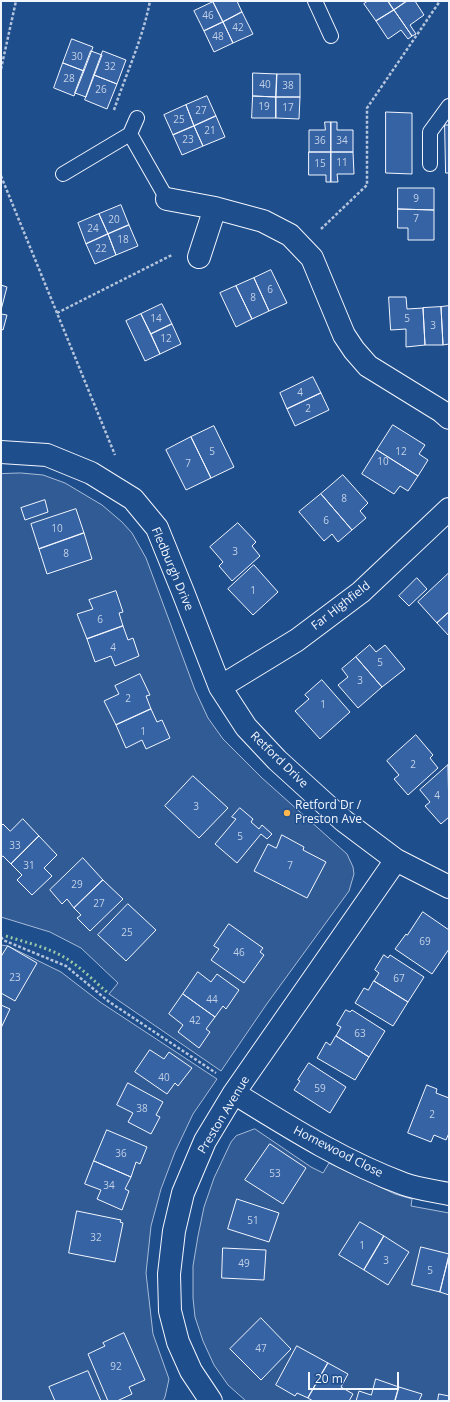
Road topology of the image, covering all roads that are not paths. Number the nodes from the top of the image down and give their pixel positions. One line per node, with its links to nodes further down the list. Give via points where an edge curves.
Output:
1 (315, 1): 2 (lane)
2 (331, 36)
3 (449, 106): 6 (lane, via 430,132)
4 (136, 118): 5 (lane)
5 (130, 134): 7 (lane); 8 (lane)
6 (430, 164)
7 (63, 174)
8 (167, 199): 9 (street)
9 (215, 208): 10 (street); 11 (street, via 263,221 290,235 312,258 344,335 354,350 368,366)
10 (202, 248)
11 (449, 418)
12 (1, 452): 14 (street, Fledburgh Drive, via 47,455 91,473 133,499 157,528)
13 (449, 509): 14 (street, Far Highfield, via 361,592 297,640)
14 (220, 687): 15 (street, Retford Drive, via 246,727 277,760 344,821)
15 (396, 860): 16 (street, Retford Drive); 17 (street, Preston Avenue)
16 (449, 887)
17 (234, 1093): 18 (street, Homewood Close, via 296,1132 362,1166 406,1185); 19 (street, Preston Avenue, via 205,1141 183,1193 174,1231 169,1274 170,1311 178,1342)
18 (449, 1194)
19 (208, 1400)

